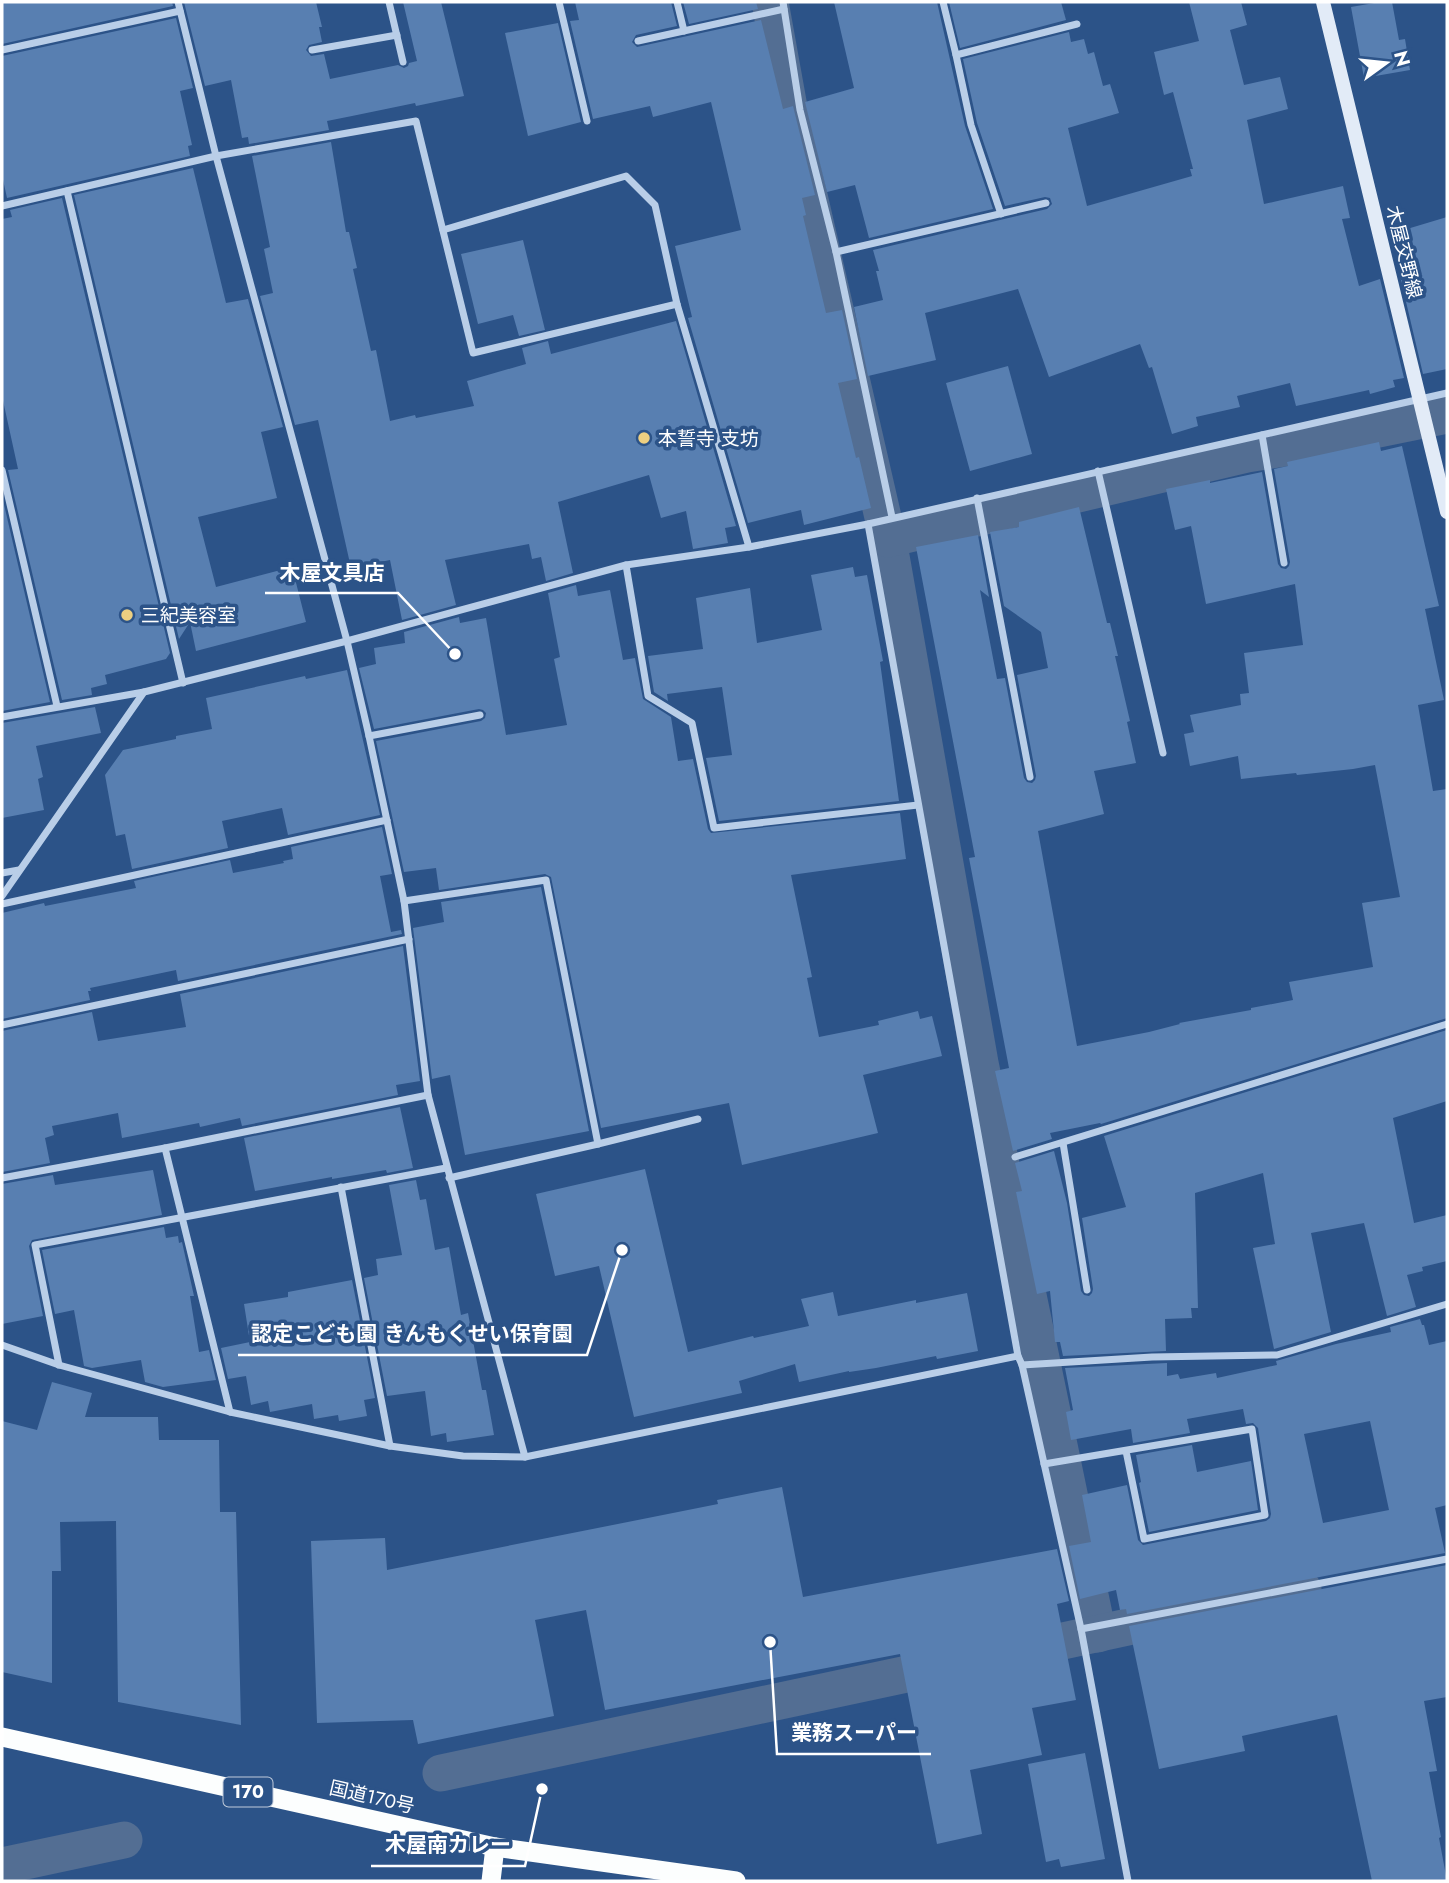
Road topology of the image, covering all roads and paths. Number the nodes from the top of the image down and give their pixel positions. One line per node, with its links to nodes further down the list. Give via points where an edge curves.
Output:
1 (178, 2): 8 (street)
2 (389, 2): 11 (street)
3 (559, 2): 17 (street)
4 (677, 2): 10 (street)
5 (943, 2): 15 (street)
6 (1323, 2): 27 (main road, 木屋交野線)
7 (782, 7): 10 (street); 24 (street, via 800,110)
8 (180, 11): 13 (street); 18 (street)
9 (1077, 24): 15 (street)
10 (684, 31): 12 (street)
11 (397, 35): 14 (street); 16 (street)
12 (638, 41)
13 (2, 50)
14 (312, 50)
15 (956, 55): 22 (street, via 971,125)
16 (403, 62)
17 (587, 121)
18 (216, 156): 19 (street); 23 (street, via 416,121); 38 (street)
19 (67, 191): 21 (street); 39 (street)
20 (1046, 203): 22 (street)
21 (2, 206)
22 (1001, 214): 24 (street)
23 (443, 230): 25 (street, via 626,176 655,205); 25 (street, via 472,353)
24 (836, 252): 33 (street)
25 (677, 304): 35 (street)
26 (1447, 393): 27 (street)
27 (1422, 405): 28 (street); 32 (main road, 木屋交野線)
28 (1262, 435): 30 (street); 36 (street)
29 (2, 470): 41 (street)
30 (1098, 471): 31 (street); 45 (street)
31 (977, 498): 33 (street); 46 (street)
32 (1447, 512)
33 (891, 518): 34 (street)
34 (872, 523): 35 (street); 47 (street)
35 (749, 547): 37 (street)
36 (1283, 563)
37 (626, 565): 38 (street); 47 (street, via 648,695 692,723 714,828)
38 (347, 641): 39 (street); 44 (street)
39 (183, 682): 40 (street)
40 (144, 692): 41 (street); 49 (street)
41 (57, 706): 43 (street)
42 (480, 715): 44 (street)
43 (2, 717)
44 (369, 736): 48 (street)
45 (1163, 753)
46 (1030, 777)
47 (918, 805): 71 (street)
48 (387, 820): 52 (street); 53 (street)
49 (19, 870): 50 (street); 51 (street)
50 (2, 873)
51 (2, 896)
52 (404, 901): 54 (street); 60 (street, via 546,880)
53 (2, 904)
54 (409, 939): 56 (street); 57 (street)
55 (1447, 1024): 59 (street)
56 (2, 1025)
57 (428, 1095): 61 (street); 63 (street)
58 (698, 1119): 60 (street)
59 (1063, 1143): 62 (street); 68 (street)
60 (598, 1144): 65 (street)
61 (165, 1148): 64 (street); 67 (street)
62 (1015, 1157)
63 (446, 1168): 65 (street); 66 (street)
64 (2, 1178)
65 (449, 1178): 77 (street)
66 (341, 1187): 67 (street); 75 (street)
67 (183, 1217): 72 (street, via 35,1245); 74 (street)
68 (1087, 1290)
69 (1447, 1304): 73 (street, via 1277,1355)
70 (2, 1345): 72 (street)
71 (1018, 1356): 73 (street); 77 (street)
72 (59, 1365): 74 (street)
73 (1022, 1365): 78 (street)
74 (230, 1412): 75 (street)
75 (390, 1446): 77 (street, via 463,1456)
76 (1126, 1451): 76 (street, via 1252,1429 1265,1515 1144,1539); 78 (street)
77 (525, 1457)
78 (1044, 1464): 80 (street)
79 (1447, 1559): 80 (street)
80 (1081, 1629): 85 (street)
81 (2, 1737): 82 (highway, 国道170号 / 170)
82 (495, 1847): 83 (highway); 84 (highway, 国道170号 / 170)
83 (491, 1881)
84 (736, 1881)
85 (1128, 1881)

